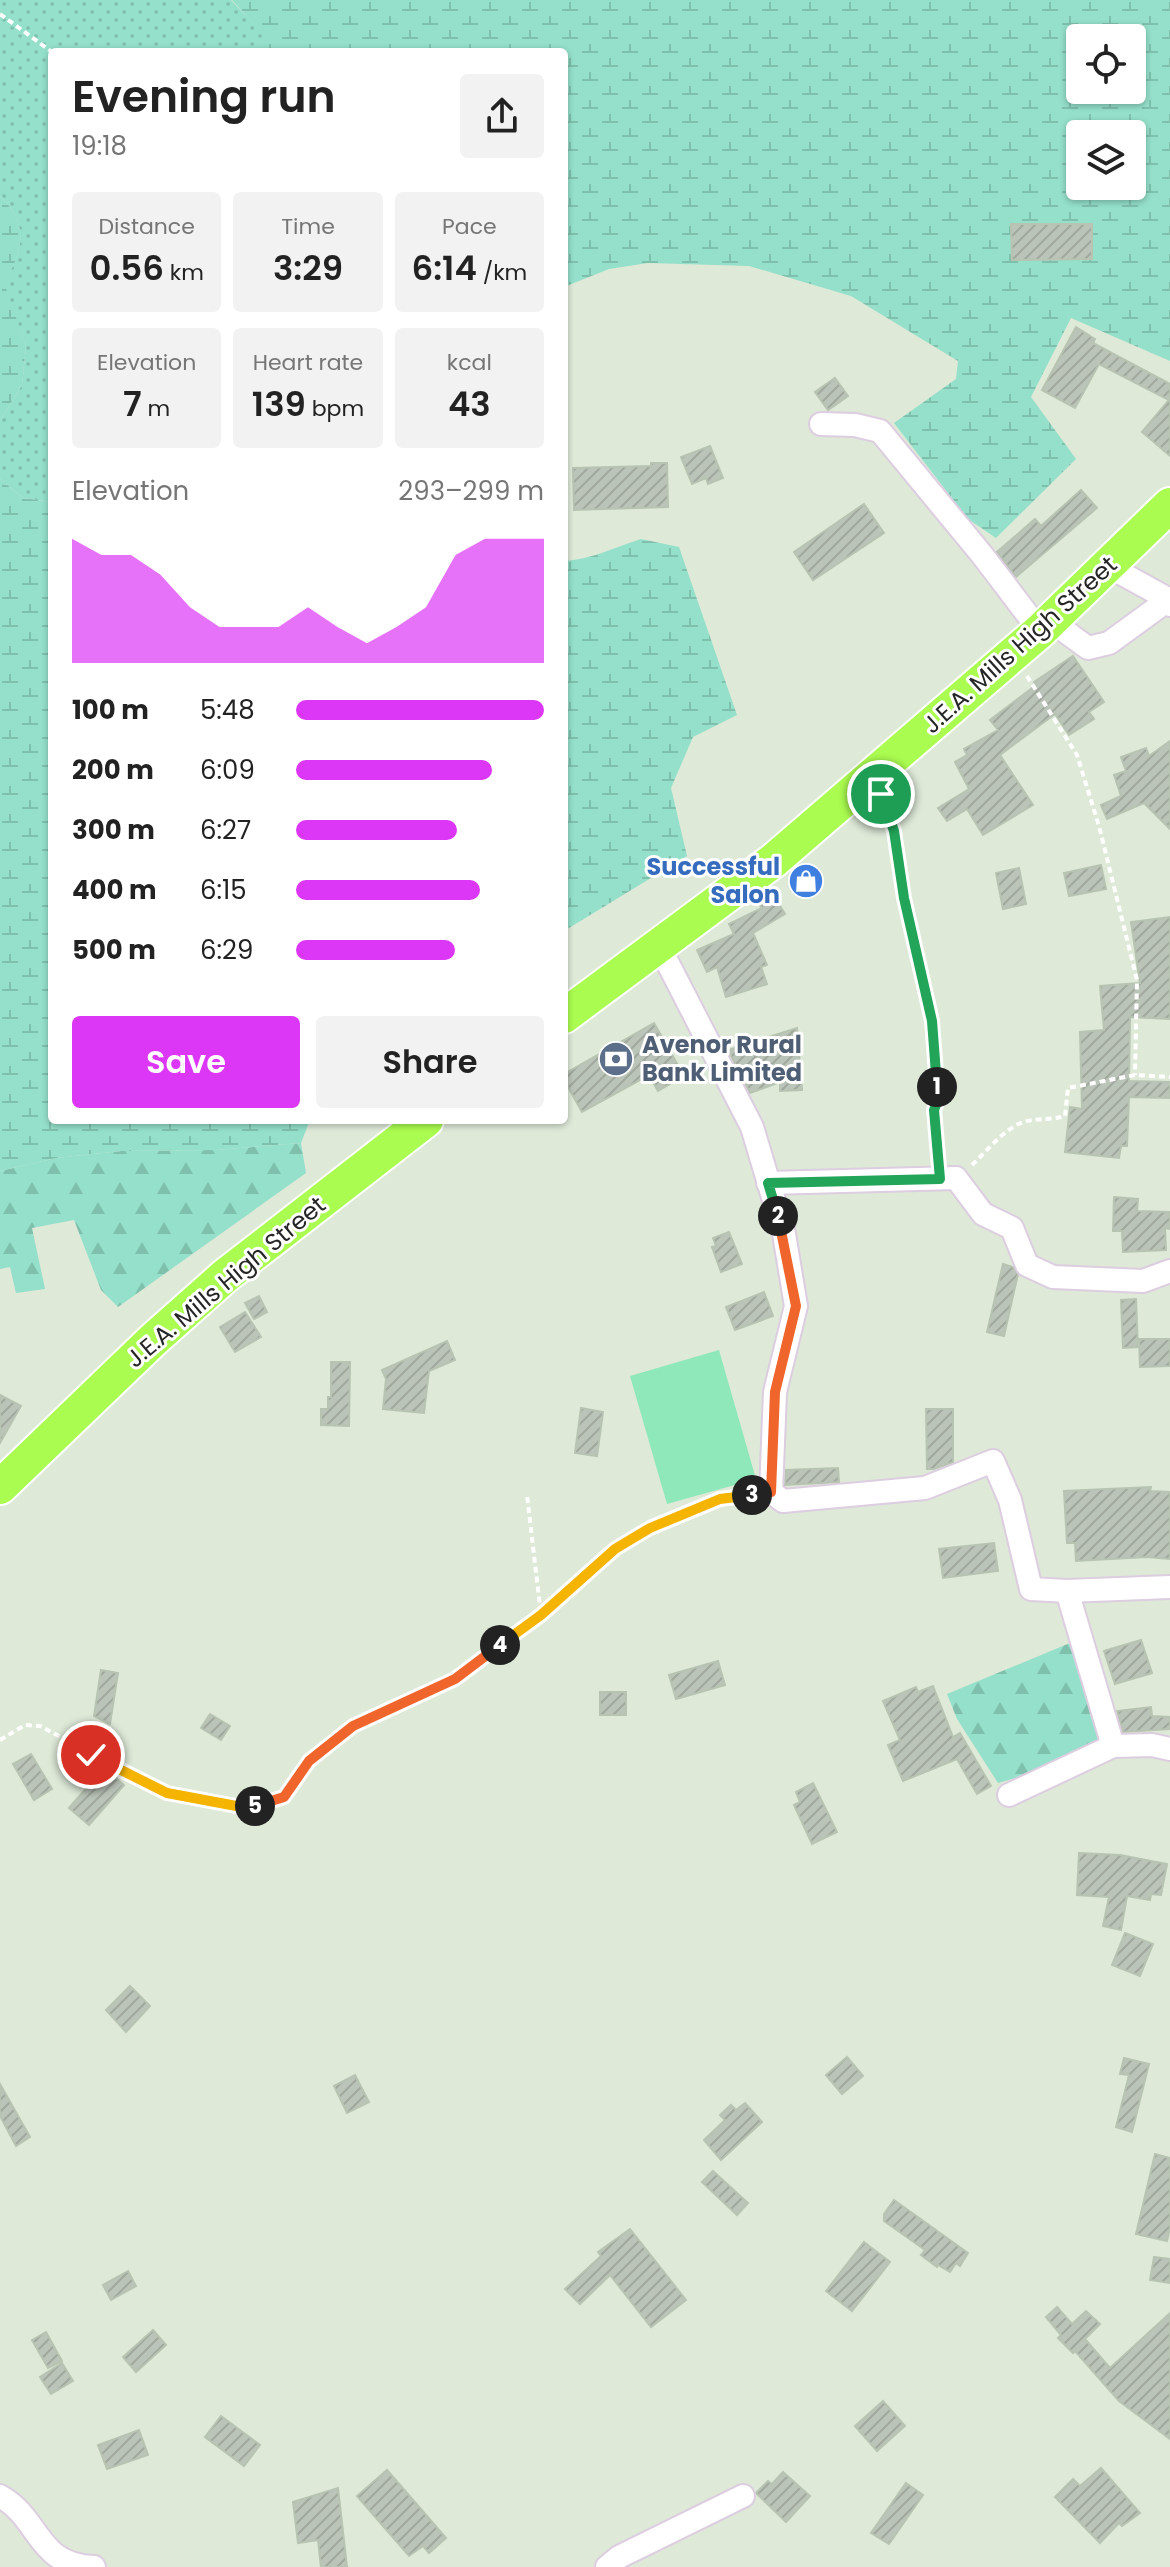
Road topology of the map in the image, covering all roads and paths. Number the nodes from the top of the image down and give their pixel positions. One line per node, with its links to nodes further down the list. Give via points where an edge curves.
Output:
1 (0, 14): 2 (path)
2 (48, 49)
3 (821, 424): 7 (street, via 880,431)
4 (1170, 505): 5 (highway, J.E.A. Mills High Street)
5 (1108, 566): 6 (street); 7 (highway, J.E.A. Mills High Street)
6 (1169, 602): 7 (street, via 1109,643 1088,648)
7 (1045, 626): 10 (highway, J.E.A. Mills High Street, via 773,861)
8 (1024, 673): 12 (path, via 1077,755 1099,826 1137,980)
9 (881, 794): 15 (path, via 894,831 932,1021 938,1100 934,1110)
10 (659, 946): 11 (highway, J.E.A. Mills High Street); 16 (street, via 752,1127)
11 (568, 1013)
12 (1135, 1075): 13 (path); 15 (path, via 1068,1088 1065,1116 1026,1121)
13 (1170, 1077)
14 (421, 1124): 18 (highway, J.E.A. Mills High Street, via 225,1276)
15 (948, 1179): 16 (street); 17 (street, via 983,1214 1012,1228 1027,1265 1053,1277 1143,1281)
16 (768, 1183): 19 (street, via 784,1234 796,1306 775,1392)
17 (1170, 1271)
18 (0, 1487)
19 (771, 1492): 22 (street, via 783,1501 925,1488 993,1461 1010,1500 1031,1589); 23 (path, via 720,1499 650,1528 615,1549)
20 (527, 1495): 23 (path)
21 (1170, 1587): 22 (street)
22 (1067, 1591): 25 (street)
23 (541, 1615): 24 (path, via 455,1679 353,1726 309,1761 284,1797 247,1808 167,1793 40,1726 25,1725)
24 (0, 1740)
25 (1113, 1746): 26 (street); 27 (street)
26 (1170, 1749)
27 (1009, 1795)
28 (0, 2496): 30 (street, via 13,2504 50,2553 76,2566)
29 (743, 2496): 31 (street)
30 (94, 2567)
31 (607, 2567)

